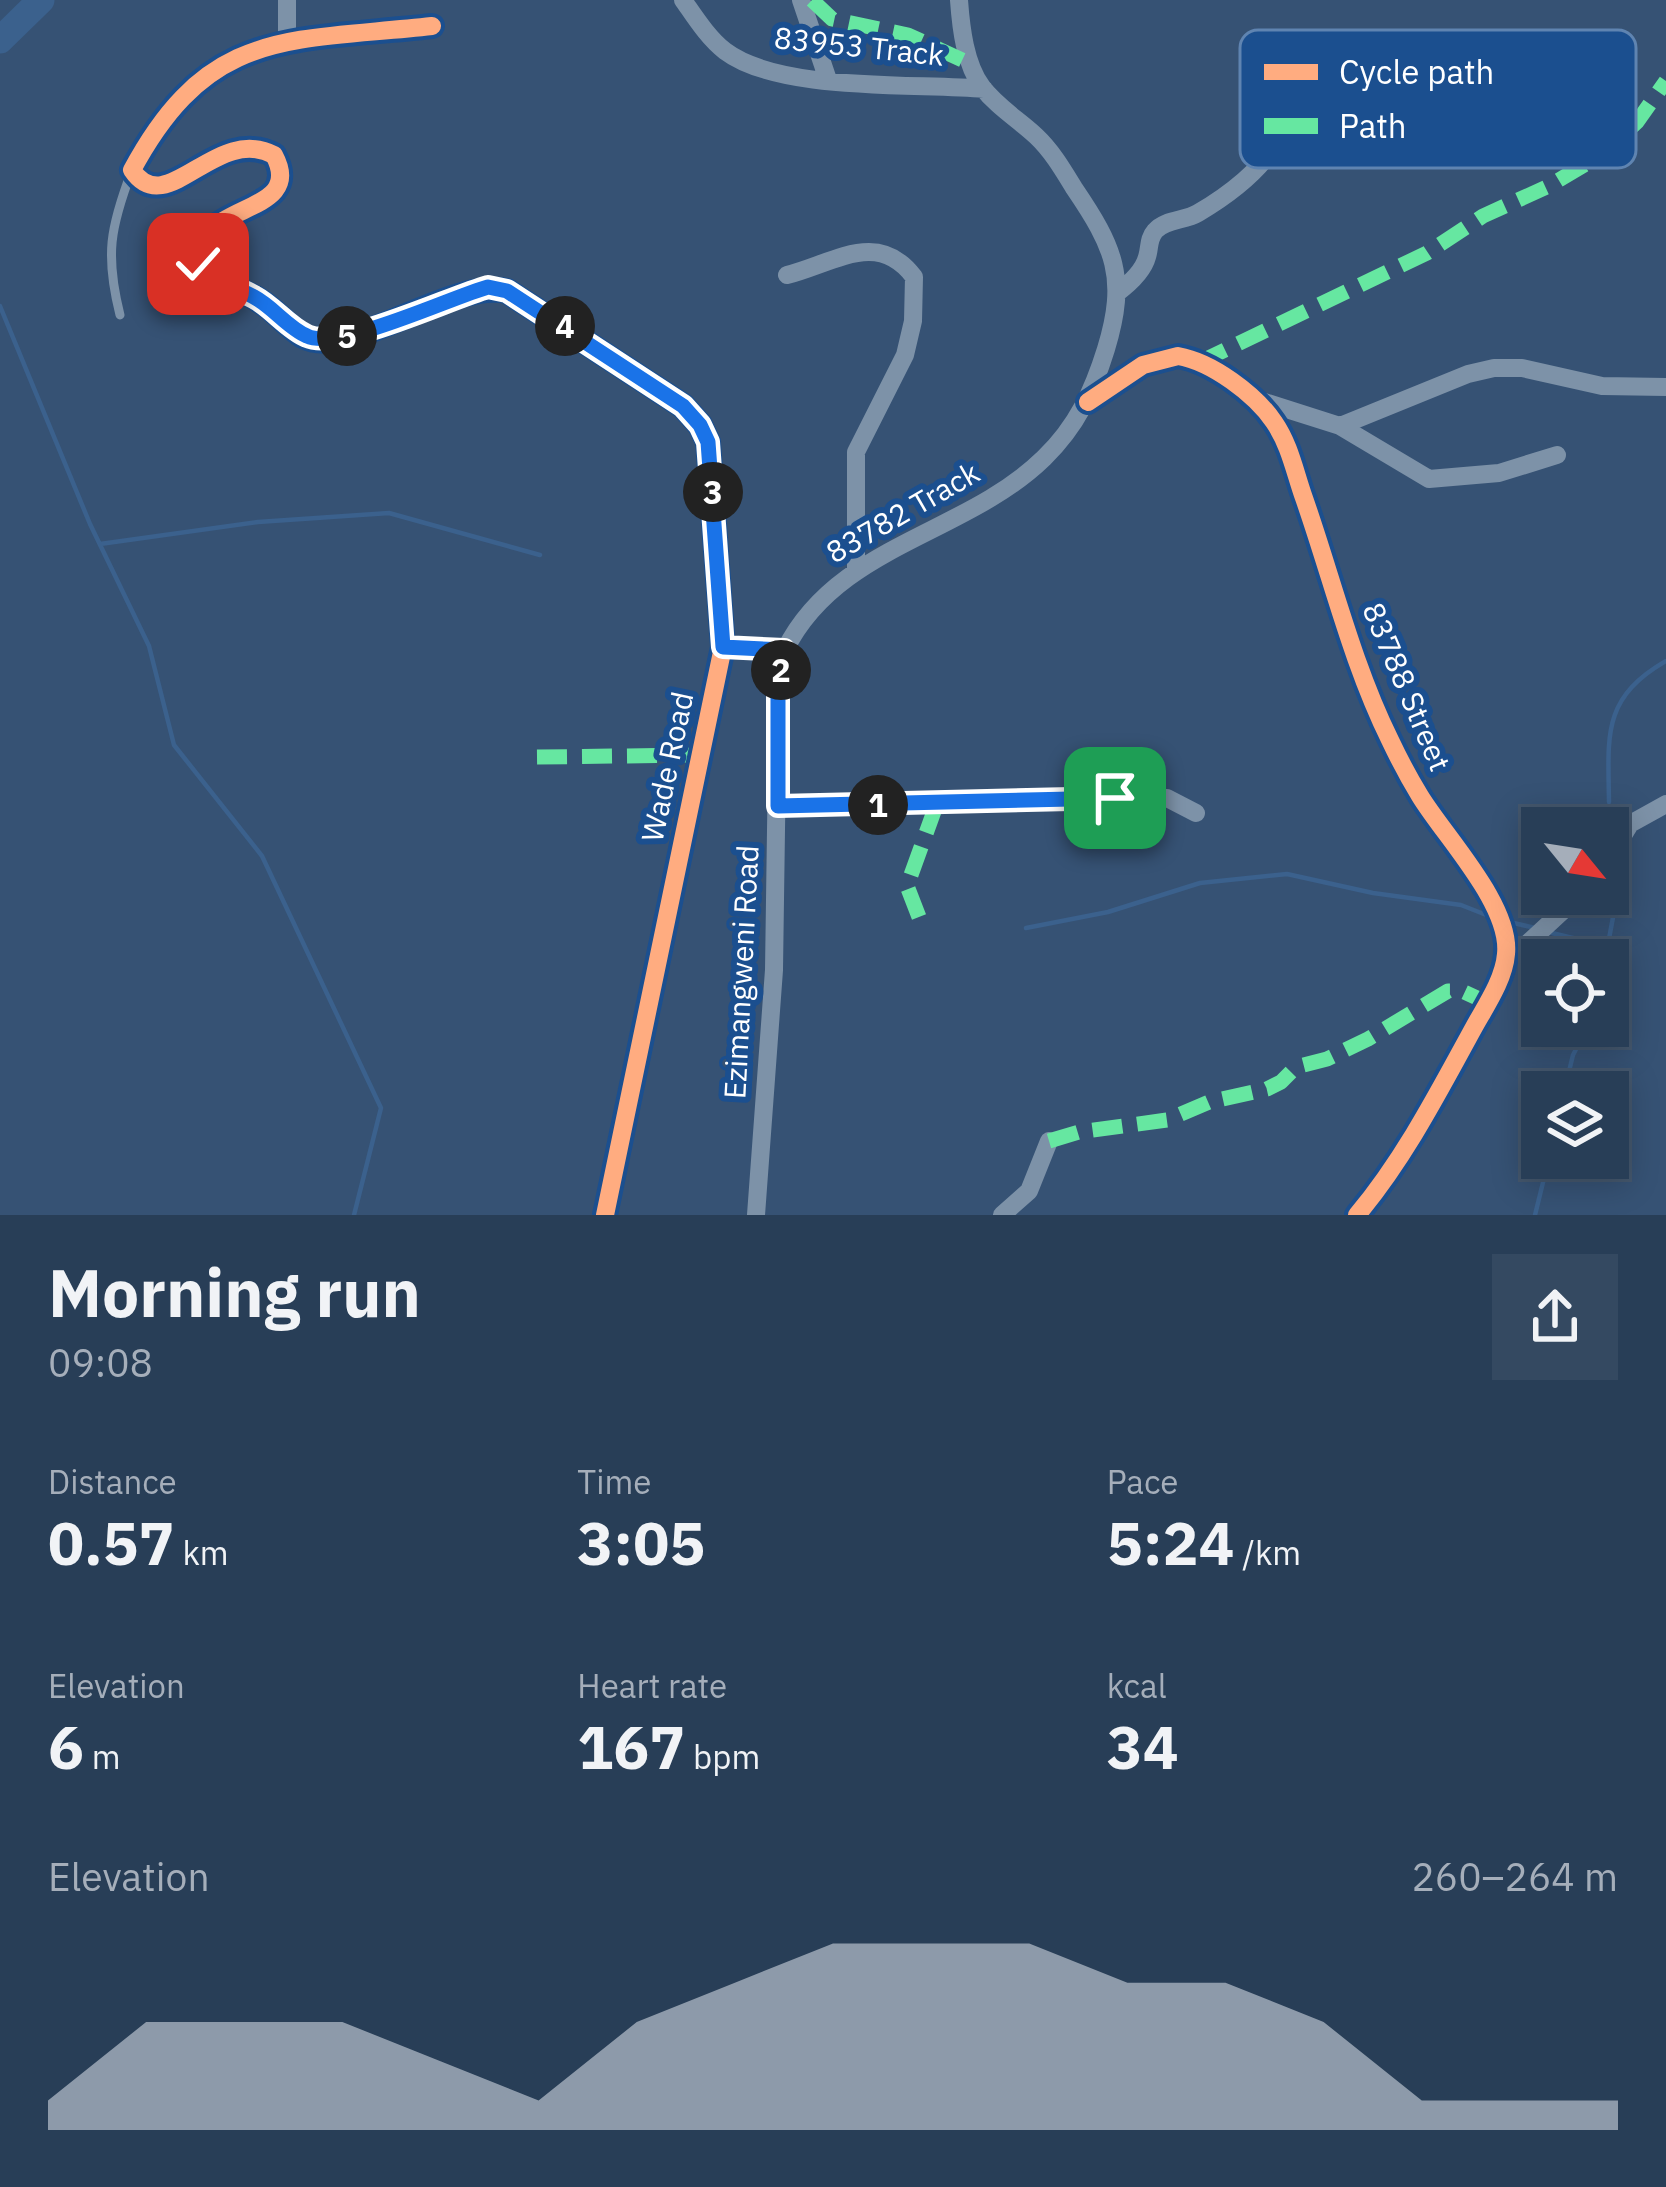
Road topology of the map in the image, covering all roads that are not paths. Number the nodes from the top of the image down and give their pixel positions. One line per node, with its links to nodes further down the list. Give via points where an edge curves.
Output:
1 (287, 0): 6 (street)
2 (683, 0): 7 (street, 83953 Track, via 742,61)
3 (801, 0): 7 (street)
4 (959, 0): 8 (street, 83782 Track)
5 (432, 26): 6 (street)
6 (286, 42): 10 (street, via 247,51 208,73 151,136)
7 (828, 80): 8 (street, 83953 Track)
8 (984, 89): 12 (street, 83782 Track, via 1056,158 1108,240)
9 (1258, 168): 12 (street, via 1201,211 1158,228 1145,264)
10 (132, 170): 13 (lane, via 108,262); 20 (street, Wade Road, via 158,186 236,148 274,155 280,183 265,201 203,236 198,264 304,335 354,335 488,287 520,297 683,406 708,442)
11 (787, 275): 19 (street, via 870,249 894,256 914,277 905,355 856,452)
12 (1118, 293): 16 (street, 83782 Track)
13 (120, 315)
14 (1666, 387): 17 (street, via 1602,386 1494,368)
15 (1256, 399): 16 (street, 83788 Street, via 1178,356 1143,365); 17 (street); 27 (street, 83788 Street, via 1289,451 1388,737 1490,901)
16 (1088, 402): 19 (street, 83782 Track, via 1062,440 1009,488)
17 (1340, 426): 18 (street, via 1429,479 1499,473)
18 (1557, 454)
19 (856, 569): 21 (street, 83782 Track, via 804,616)
20 (723, 647): 21 (street); 29 (street, Wade Road)
21 (784, 650): 23 (street, Ezimangweni Road)
22 (1666, 803): 25 (street)
23 (778, 806): 24 (street, via 1167,797); 30 (street, Ezimangweni Road)
24 (1196, 812)
25 (1629, 826)
26 (1559, 915): 27 (street)
27 (1507, 955): 32 (street, via 1430,1109)
28 (1048, 1141): 31 (street, via 1029,1191)
29 (605, 1215)
30 (756, 1215)
31 (1002, 1215)
32 (1357, 1215)

